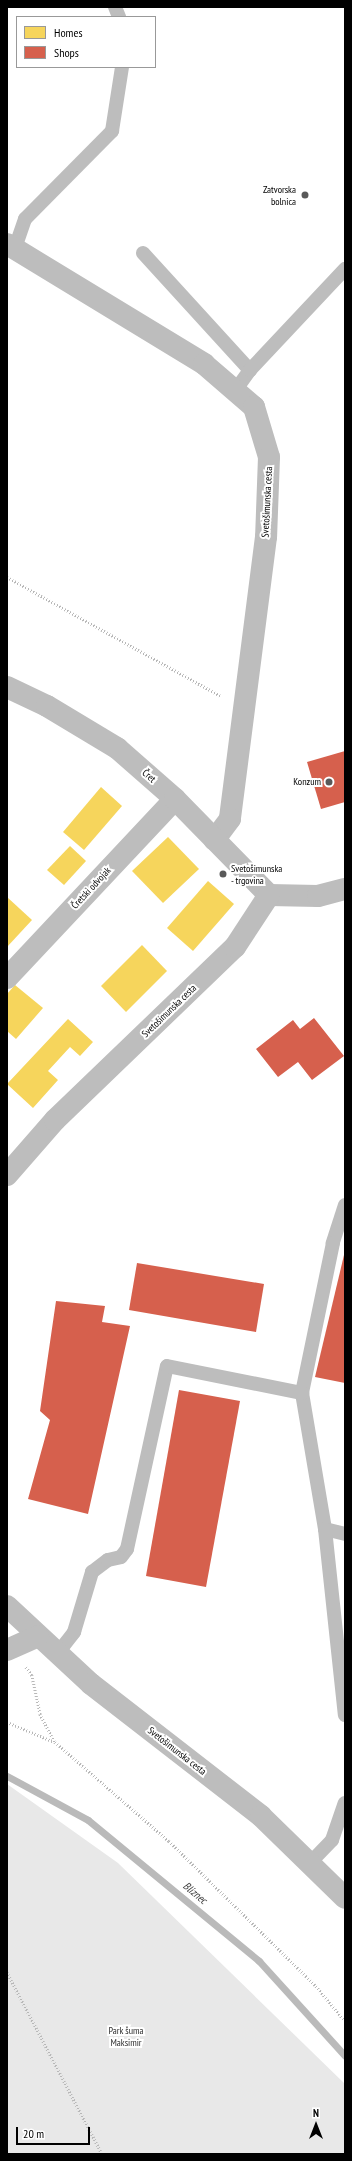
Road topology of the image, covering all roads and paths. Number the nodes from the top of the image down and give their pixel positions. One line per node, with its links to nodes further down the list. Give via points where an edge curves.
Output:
1 (122, 68): 2 (lane, via 112,130 25,219)
2 (11, 246): 6 (street, Svetošimunska cesta, via 204,364)
3 (143, 253): 5 (lane)
4 (345, 269): 5 (lane)
5 (250, 370): 6 (lane)
6 (235, 391): 9 (street, Svetošimunska cesta, via 254,407 270,457 266,537)
7 (7, 576): 9 (path)
8 (7, 688): 10 (street, Čret, via 47,706 117,748)
9 (245, 709): 11 (street, Svetošimunska cesta, via 230,819)
10 (175, 799): 11 (street, Čret); 14 (street, Čretski odvojak)
11 (214, 840): 13 (street, Čret)
12 (345, 889): 13 (street, via 318,896)
13 (269, 895): 15 (street, Svetošimunska cesta, via 235,948 55,1120)
14 (7, 978)
15 (7, 1175)
16 (345, 1206): 17 (lane, via 333,1243)
17 (302, 1393): 18 (lane); 23 (lane, via 167,1366 127,1549 121,1557 108,1560 92,1572 74,1632)
18 (325, 1529): 19 (lane); 24 (lane)
19 (345, 1534)
20 (7, 1606): 21 (street, Svetošimunska cesta)
21 (38, 1636): 22 (street); 23 (street, Svetošimunska cesta)
22 (8, 1650): 26 (path, via 32,1675 40,1714)
23 (57, 1654): 28 (street, Svetošimunska cesta, via 261,1816)
24 (345, 1715)
25 (7, 1722): 26 (path)
26 (55, 1742): 31 (path, via 169,1842 316,1986)
27 (345, 1803): 28 (lane, via 332,1840)
28 (309, 1864): 29 (street, Svetošimunska cesta)
29 (345, 1898)
30 (7, 1972): 32 (path)
31 (345, 2021)
32 (102, 2154)

